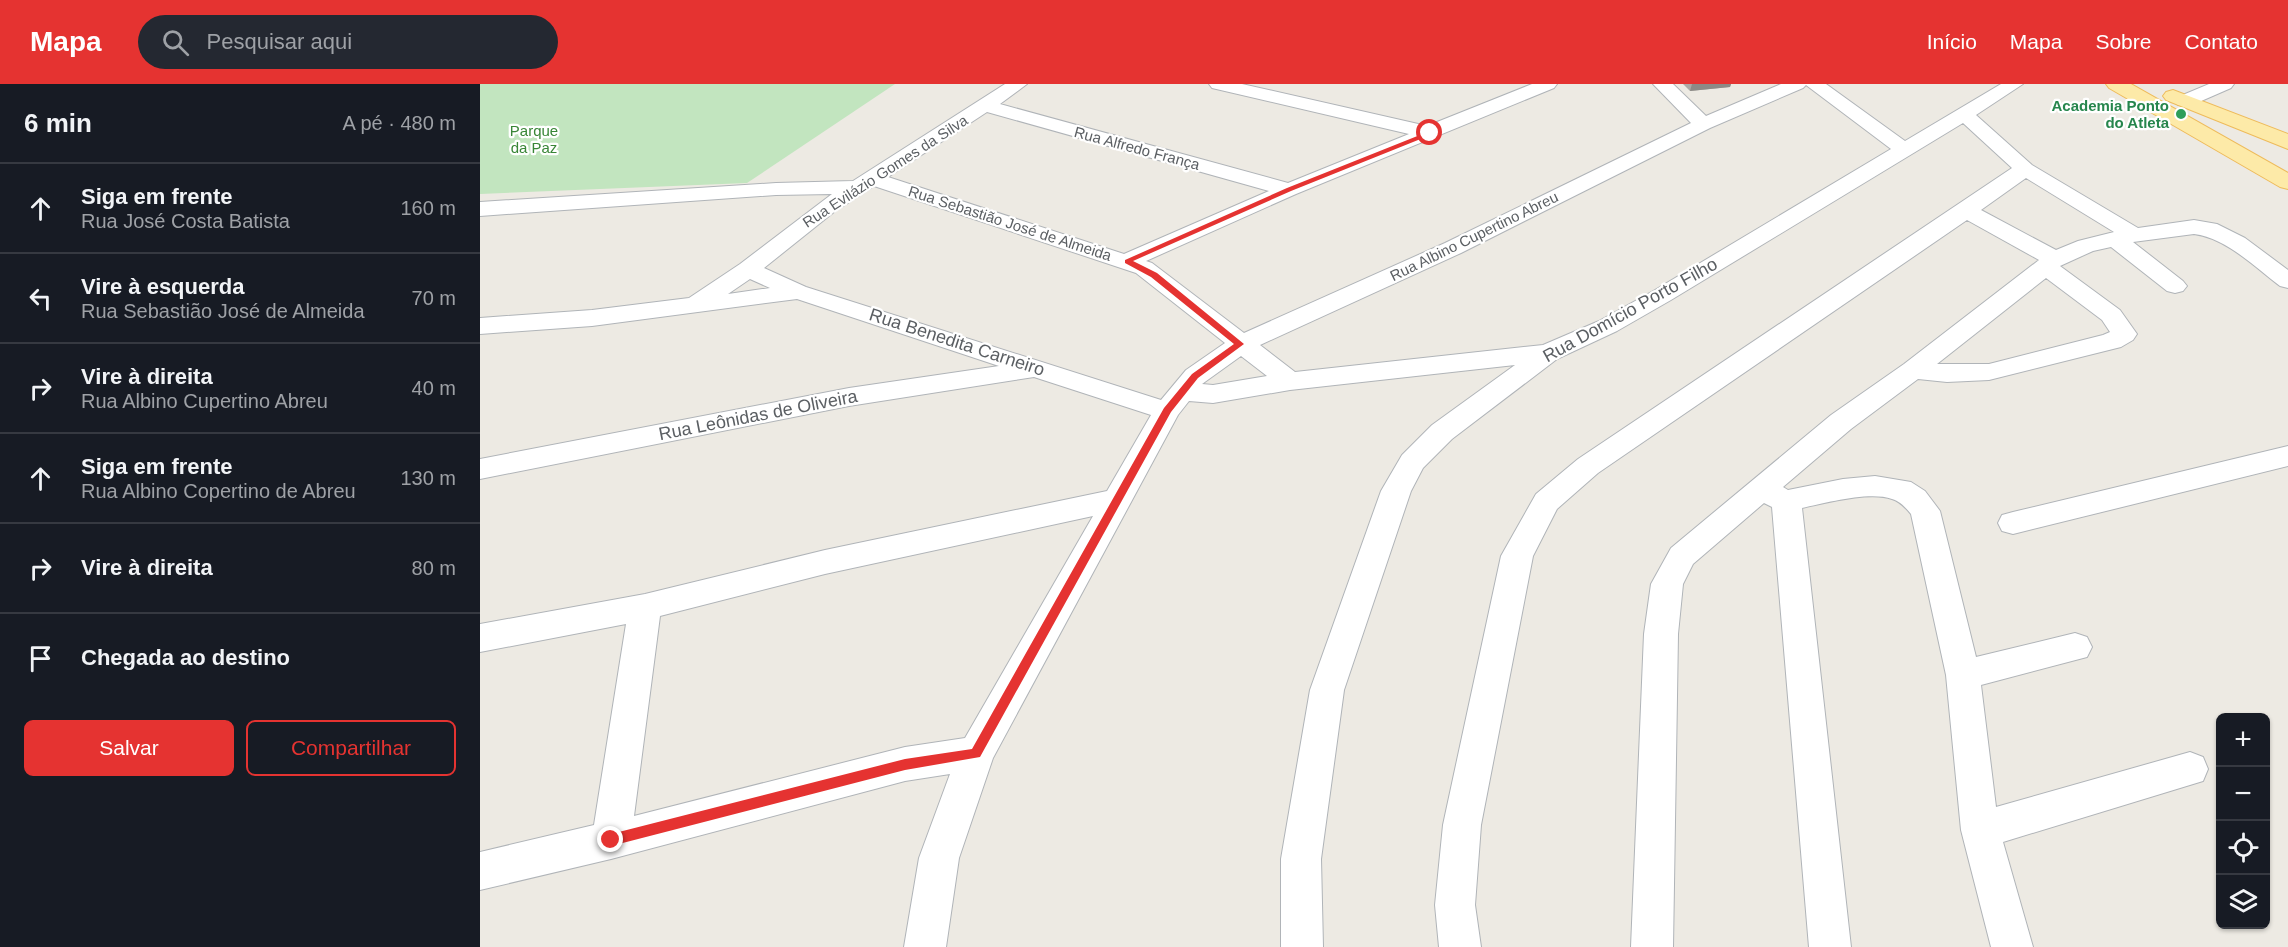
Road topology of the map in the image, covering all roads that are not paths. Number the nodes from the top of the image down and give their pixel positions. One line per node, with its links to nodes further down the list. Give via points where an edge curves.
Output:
1 (1018, 84): 14 (street, Rua Evilázio Gomes da Silva)
2 (1218, 84): 11 (street)
3 (1548, 84): 16 (street)
4 (1662, 84): 15 (street)
5 (1797, 84): 15 (street, Rua Albino Cupertino Abreu)
6 (1814, 84): 18 (street)
7 (2014, 84): 12 (street, Rua Domício Porto Filho)
8 (2116, 84): 21 (main road)
9 (2144, 84): 13 (main road)
10 (2225, 84): 13 (street)
11 (1266, 89): 16 (street)
12 (1973, 101): 18 (street, Rua Domício Porto Filho); 19 (street)
13 (2185, 101): 17 (main road)
14 (986, 106): 20 (street, Rua Evilázio Gomes da Silva); 22 (street, Rua Alfredo França)
15 (1703, 124): 34 (street, Rua Albino Cupertino Abreu, via 1454,248)
16 (1430, 133): 22 (street)
17 (2288, 142)
18 (1905, 150): 35 (street, Rua Domício Porto Filho, via 1608,326)
19 (2025, 169): 24 (street); 25 (street)
20 (863, 182): 23 (street); 26 (street, Rua Sebastião José de Almeida); 28 (street, Rua Evilázio Gomes da Silva, via 818,212)
21 (2288, 182)
22 (1289, 190): 26 (street)
23 (480, 209)
24 (1966, 211): 27 (street); 56 (street, via 1588,466 1546,502 1517,556 1462,825 1455,905)
25 (2125, 237): 27 (street, via 2086,246); 29 (street, via 2181,228 2209,229 2237,243); 30 (street)
26 (1127, 261): 34 (street, Rua Sebastião José de Almeida, via 1154,275)
27 (2050, 263): 37 (street); 37 (street, via 2111,315 2124,334 2112,341 1989,372 1947,374)
28 (748, 269): 31 (street, Rua Benedita Carneiro); 32 (street, Rua Evilázio Gomes da Silva)
29 (2288, 281)
30 (2175, 286)
31 (798, 292): 32 (street); 36 (street, Rua Benedita Carneiro)
32 (697, 304): 33 (street, via 592,318)
33 (480, 326)
34 (1240, 344): 38 (street, Rua Sebastião José de Almeida); 39 (street, Rua Albino Cupertino Abreu, via 1195,376)
35 (1548, 353): 38 (street, Rua Benedita Carneiro); 55 (street, Rua Domício Porto Filho, via 1442,432 1412,462 1396,491 1327,690 1301,859)
36 (1038, 368): 39 (street, Rua Benedita Carneiro); 41 (street, Rua Leônidas de Oliveira, via 849,397)
37 (1913, 370): 42 (street, via 1841,423)
38 (1290, 381): 39 (street, Rua Benedita Carneiro)
39 (1174, 401): 43 (street, Rua Albino Cupertino Abreu)
40 (2288, 456): 44 (street)
41 (480, 469)
42 (1773, 495): 48 (street, via 1880,487 1901,490 1915,498 1925,511); 57 (street, via 1682,556 1667,584 1661,634); 58 (street)
43 (1115, 500): 45 (street, via 825,562); 49 (street, Rua Albino Cupertino Abreu)
44 (2013, 523)
45 (645, 607): 46 (street); 52 (street)
46 (480, 638)
47 (2075, 647): 48 (street)
48 (1963, 675): 51 (street)
49 (976, 753): 52 (street, via 905,764); 54 (street, Rua Albino Cupertino Abreu, via 939,858)
50 (2190, 769): 51 (street)
51 (1980, 830): 59 (street)
52 (611, 840): 53 (street)
53 (480, 871)
54 (925, 947)
55 (1302, 947)
56 (1460, 947)
57 (1652, 947)
58 (1830, 947)
59 (2012, 947)

